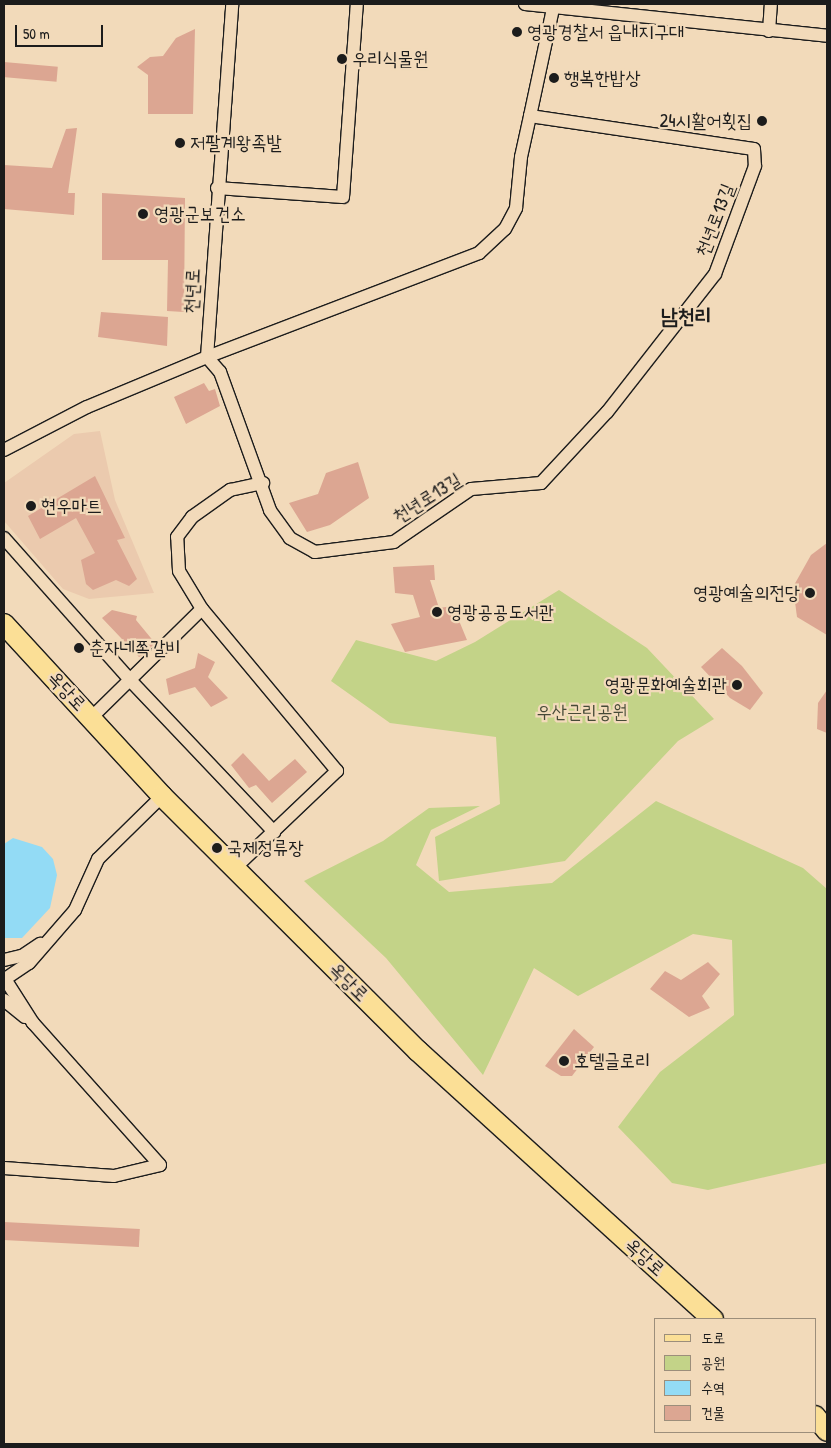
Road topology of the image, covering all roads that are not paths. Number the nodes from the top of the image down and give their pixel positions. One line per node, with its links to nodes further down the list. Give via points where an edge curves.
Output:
1 (232, 4): 9 (street, 천년로)
2 (356, 4): 9 (street, via 343,197)
3 (525, 4): 5 (street)
4 (771, 4): 6 (street)
5 (554, 5): 6 (street); 8 (street)
6 (769, 31): 7 (street)
7 (827, 36)
8 (530, 116): 10 (street, via 516,208 505,229 479,253); 12 (street, 천년로13길, via 754,149 755,166 715,274 607,412 541,483 471,489 394,542 316,552 290,538 270,510)
9 (217, 188): 10 (street, 천년로)
10 (207, 357): 11 (street, via 87,406); 12 (street, 천년로13길, via 220,372)
11 (4, 450)
12 (263, 483): 14 (street, via 230,490 192,517 177,538 179,571)
13 (4, 538): 16 (street)
14 (202, 609): 16 (street); 19 (street, via 337,771)
15 (4, 624): 17 (main road, 옥당로)
16 (129, 679): 17 (street); 19 (street)
17 (92, 717): 18 (main road, 옥당로)
18 (162, 796): 20 (main road, 옥당로); 21 (street, via 98,858 75,910)
19 (274, 832): 20 (street)
20 (235, 868): 27 (main road, 옥당로, via 418,1051)
21 (51, 937): 22 (street, via 22,956); 23 (street, via 29,963)
22 (4, 962): 23 (street)
23 (6, 981): 25 (street)
24 (4, 1000): 25 (street)
25 (33, 1023): 26 (street, via 160,1165 114,1176)
26 (4, 1168)
27 (712, 1318)
28 (816, 1417): 29 (main road)
29 (827, 1431)

